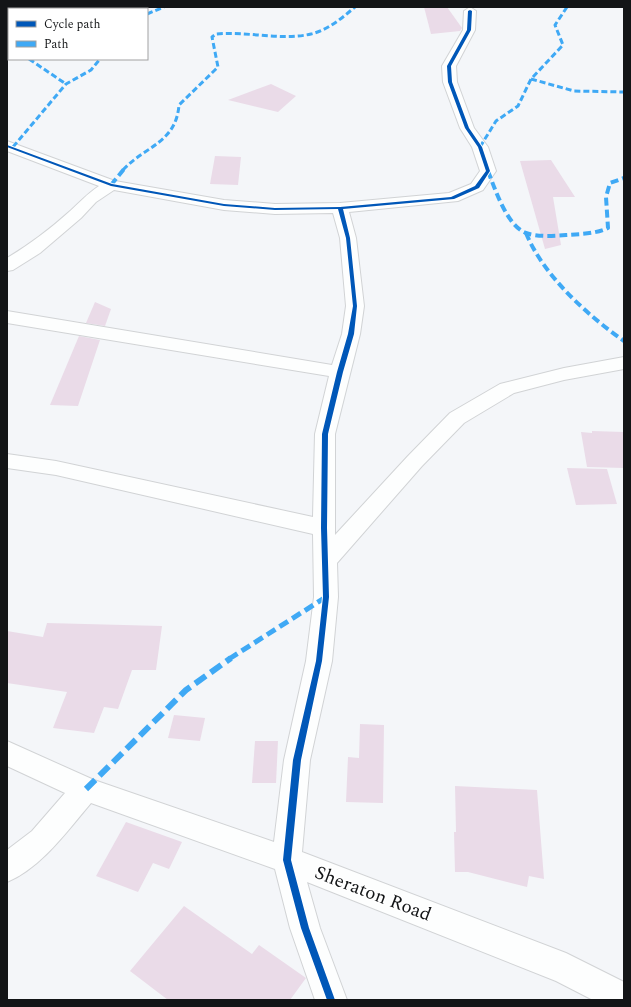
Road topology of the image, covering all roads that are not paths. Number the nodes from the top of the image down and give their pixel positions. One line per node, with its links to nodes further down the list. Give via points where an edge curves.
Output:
1 (470, 11): 4 (street, via 469,30 449,66 450,82 467,128 480,147 488,171 476,187 452,198)
2 (7, 146): 3 (street)
3 (111, 185): 4 (street, via 224,205 275,209); 5 (street, via 90,198 75,215 34,249)
4 (340, 208): 8 (street, via 348,238 355,306 351,334)
5 (7, 266)
6 (7, 318): 8 (street)
7 (624, 363): 11 (street, via 507,388 458,418 415,461)
8 (340, 372): 10 (street, via 325,434)
9 (7, 461): 10 (street, via 56,468)
10 (324, 528): 11 (street)
11 (326, 560): 14 (street, via 326,597 319,661 296,760)
12 (7, 753): 13 (street, Sheraton Road)
13 (86, 789): 14 (street, Sheraton Road); 15 (street, via 42,840)
14 (287, 860): 16 (street, Sheraton Road, via 566,969); 17 (street, via 306,928)
15 (7, 868)
16 (624, 999)
17 (331, 1000)

